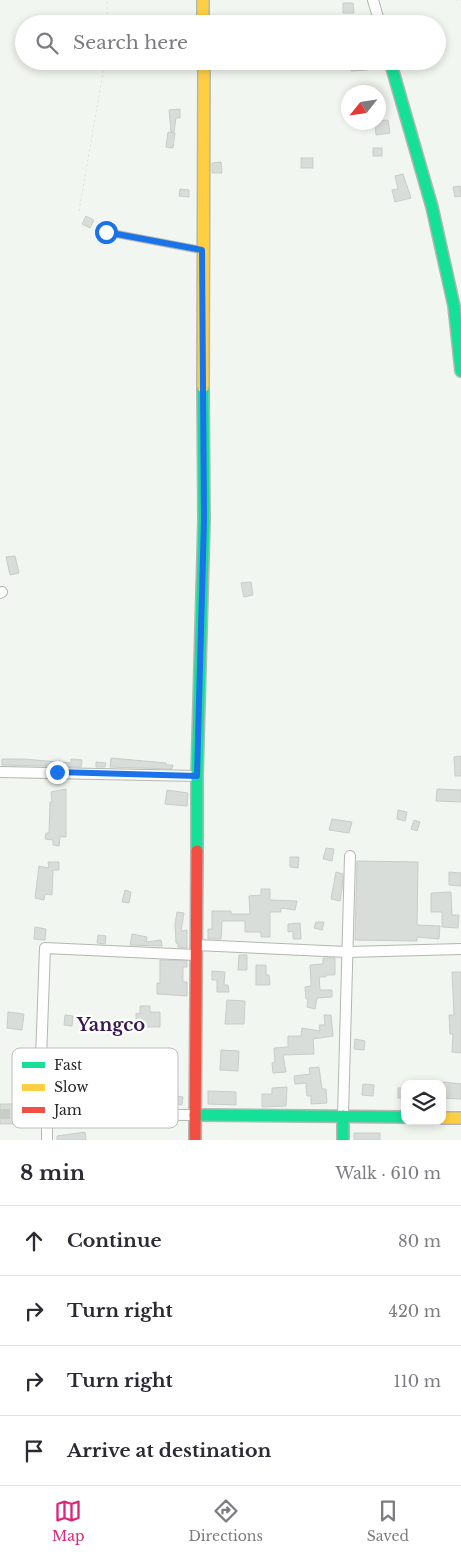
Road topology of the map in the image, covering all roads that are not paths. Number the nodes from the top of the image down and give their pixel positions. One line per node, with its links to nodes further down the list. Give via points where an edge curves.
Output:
1 (203, 0): 3 (street)
2 (373, 0): 4 (street)
3 (203, 15)
4 (377, 15)
5 (204, 70): 8 (street)
6 (392, 70): 9 (street, via 432,207 454,306)
7 (106, 232): 8 (lane)
8 (202, 250): 11 (street, via 204,520)
9 (461, 371)
10 (0, 772): 11 (street)
11 (197, 776): 14 (street)
12 (350, 856): 15 (street)
13 (461, 949): 15 (street)
14 (196, 950): 15 (street); 16 (street, via 45,948); 18 (street)
15 (347, 952): 19 (street)
16 (44, 1048)
17 (178, 1115): 18 (street)
18 (195, 1115): 19 (street); 23 (street)
19 (343, 1116): 20 (street); 24 (street)
20 (401, 1117)
21 (446, 1118): 22 (street)
22 (461, 1118)
23 (195, 1140)
24 (343, 1140)

